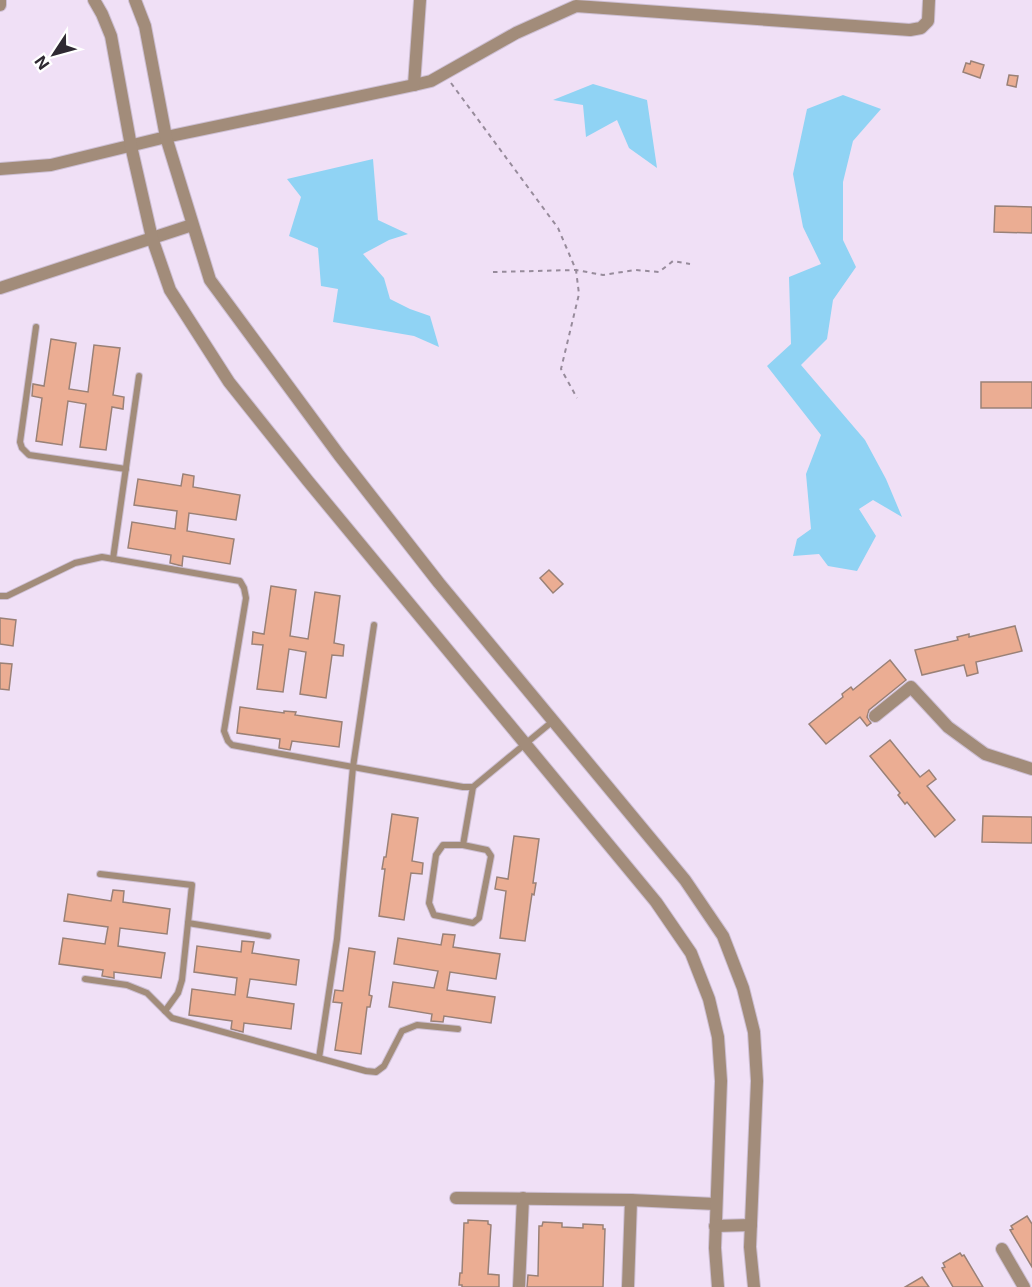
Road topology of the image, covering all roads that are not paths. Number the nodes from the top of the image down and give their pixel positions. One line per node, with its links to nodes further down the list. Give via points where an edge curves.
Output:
1 (0, 0): 6 (street)
2 (94, 0): 10 (street, via 111,36)
3 (135, 0): 9 (street, via 145,26)
4 (420, 0): 8 (street)
5 (929, 0): 7 (street, via 928,21 921,28 910,30)
6 (0, 5)
7 (671, 6): 8 (street, via 576,6 516,33 430,81)
8 (414, 85): 9 (street)
9 (165, 137): 10 (street); 12 (street)
10 (131, 146): 11 (street, via 51,165); 13 (street)
11 (0, 169)
12 (192, 225): 13 (street); 22 (street, via 210,280 431,574)
13 (152, 238): 14 (street); 23 (street, via 170,290 229,382)
14 (0, 288)
15 (36, 327): 17 (lane, via 22,448 29,455)
16 (139, 376): 17 (lane)
17 (126, 469): 18 (lane)
18 (113, 559): 19 (lane, via 102,557 75,563 8,596); 24 (lane, via 240,581 246,598 225,731 228,741 232,745)
19 (0, 596)
20 (374, 625): 24 (lane)
21 (875, 716): 25 (street, via 911,687 948,728 985,754)
22 (553, 721): 23 (lane); 39 (street, via 685,880 723,936 743,988 754,1032 757,1081)
23 (526, 744): 26 (lane); 38 (street, via 656,902 691,953 709,999 718,1037 721,1081)
24 (353, 767): 26 (lane); 34 (lane, via 337,939)
25 (1032, 769)
26 (473, 787): 27 (lane)
27 (463, 845): 27 (lane, via 443,845 436,855 429,903 434,915 472,923 479,918 491,856 487,850)
28 (100, 874): 29 (lane, via 192,885)
29 (188, 923): 30 (lane); 32 (lane, via 182,980)
30 (268, 936)
31 (85, 979): 32 (lane, via 127,985 147,993)
32 (165, 1011): 34 (lane, via 172,1018)
33 (458, 1029): 34 (lane, via 417,1025 402,1031 384,1066 376,1072)
34 (319, 1058)
35 (456, 1198): 36 (street)
36 (523, 1198): 37 (street); 42 (street)
37 (631, 1200): 38 (street); 43 (street)
38 (715, 1204): 40 (street)
39 (751, 1225): 40 (street); 45 (street)
40 (715, 1226): 44 (street)
41 (1002, 1249): 46 (street)
42 (519, 1287)
43 (628, 1287)
44 (718, 1287)
45 (754, 1287)
46 (1024, 1287)

